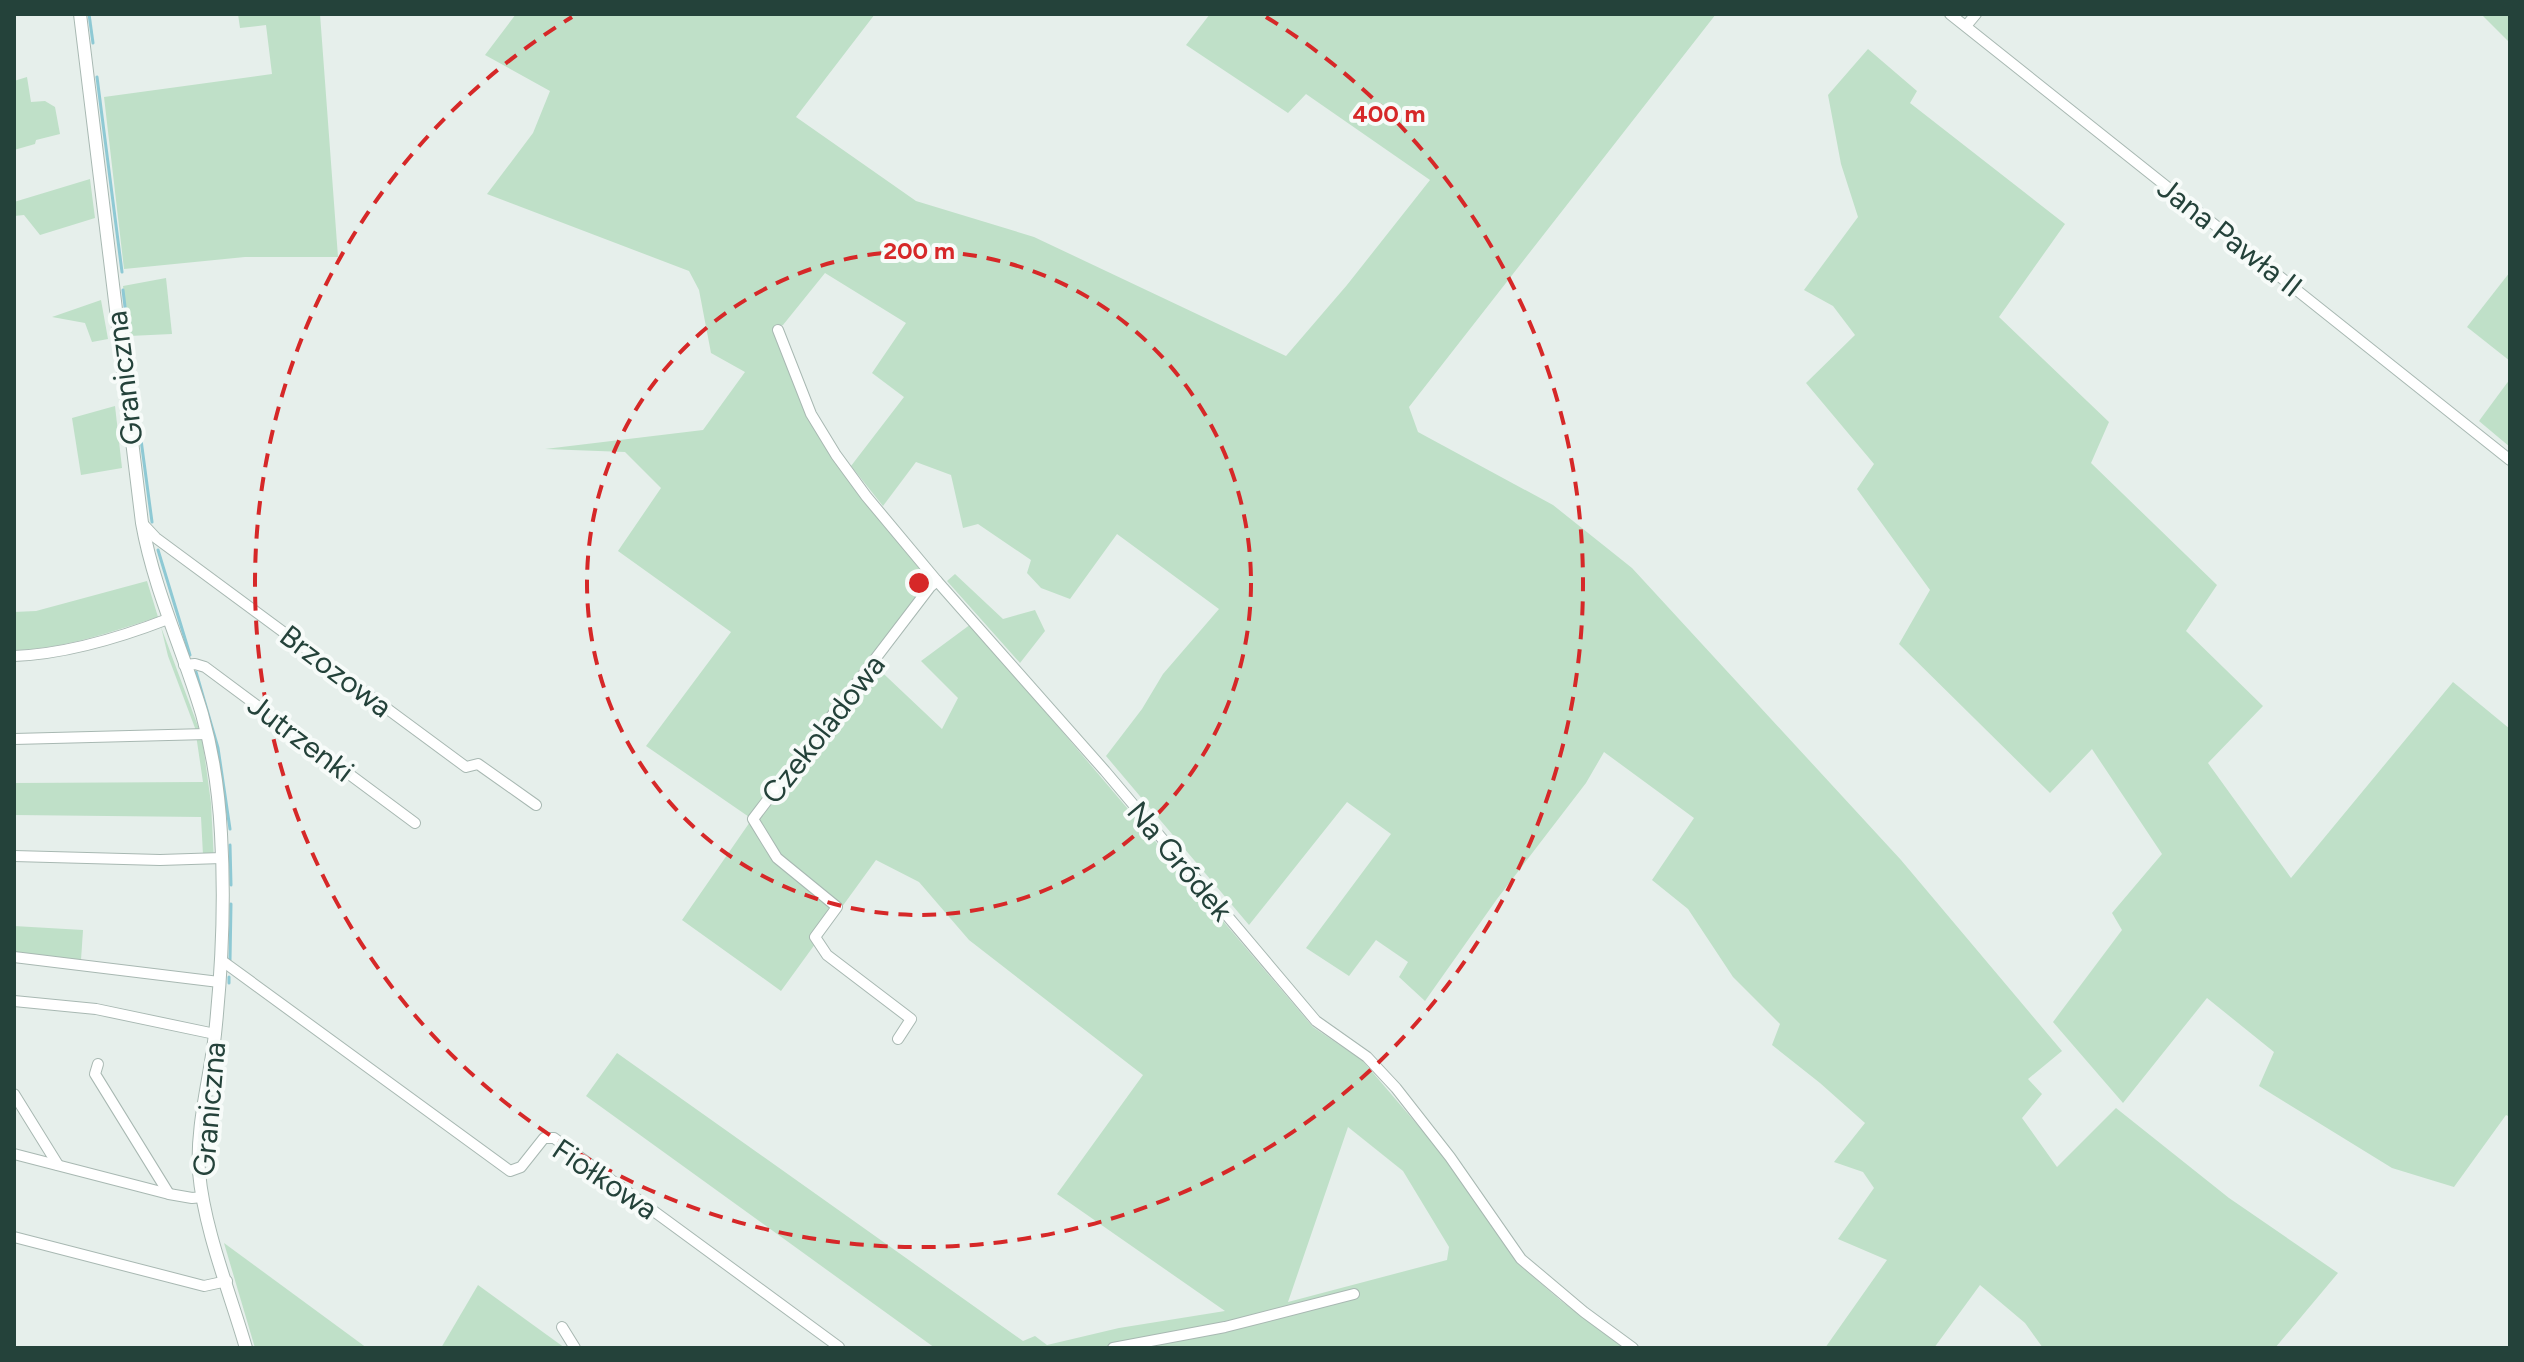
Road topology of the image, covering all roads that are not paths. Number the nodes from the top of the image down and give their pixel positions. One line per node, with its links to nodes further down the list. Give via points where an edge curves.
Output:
1 (80, 14): 7 (street, Graniczna)
2 (1950, 14): 4 (street, Jana Pawła II)
3 (1976, 14): 4 (street)
4 (1966, 26): 6 (street, Jana Pawła II)
5 (778, 330): 8 (street, Na Gródek, via 811,414 836,455)
6 (2510, 460)
7 (142, 523): 9 (street, Graniczna); 14 (street, Brzozowa, via 466,767 478,764)
8 (937, 581): 23 (street, Czekoladowa, via 753,819 777,858 837,907 815,937 827,955 911,1019); 38 (street, Na Gródek, via 1316,1021 1367,1057 1396,1088 1521,1259)
9 (168, 619): 10 (street, via 86,646); 11 (street, Graniczna)
10 (14, 656)
11 (184, 665): 12 (street, Graniczna); 15 (street, Jutrzenki, via 205,667)
12 (207, 734): 13 (street); 17 (street, Graniczna)
13 (14, 739)
14 (536, 805)
15 (415, 823)
16 (14, 856): 17 (street)
17 (222, 858): 19 (street, Graniczna)
18 (14, 957): 20 (street)
19 (221, 960): 20 (street, Graniczna); 34 (street, Fiołkowa, via 510,1171 518,1170 544,1138 554,1138)
20 (219, 982): 22 (street, Graniczna)
21 (14, 1001): 22 (street, via 96,1009)
22 (215, 1034): 29 (street, Graniczna, via 200,1135)
23 (898, 1039)
24 (98, 1064): 28 (street, via 95,1074)
25 (14, 1094): 27 (street)
26 (14, 1154): 27 (street)
27 (58, 1165): 28 (street)
28 (169, 1194): 29 (street)
29 (203, 1197): 31 (street, Graniczna)
30 (14, 1237): 31 (street, via 204,1286)
31 (227, 1281): 35 (street, Graniczna)
32 (1354, 1294): 37 (street)
33 (562, 1327): 36 (street)
34 (839, 1347)
35 (246, 1348)
36 (575, 1348)
37 (1113, 1348)
38 (1633, 1348)

